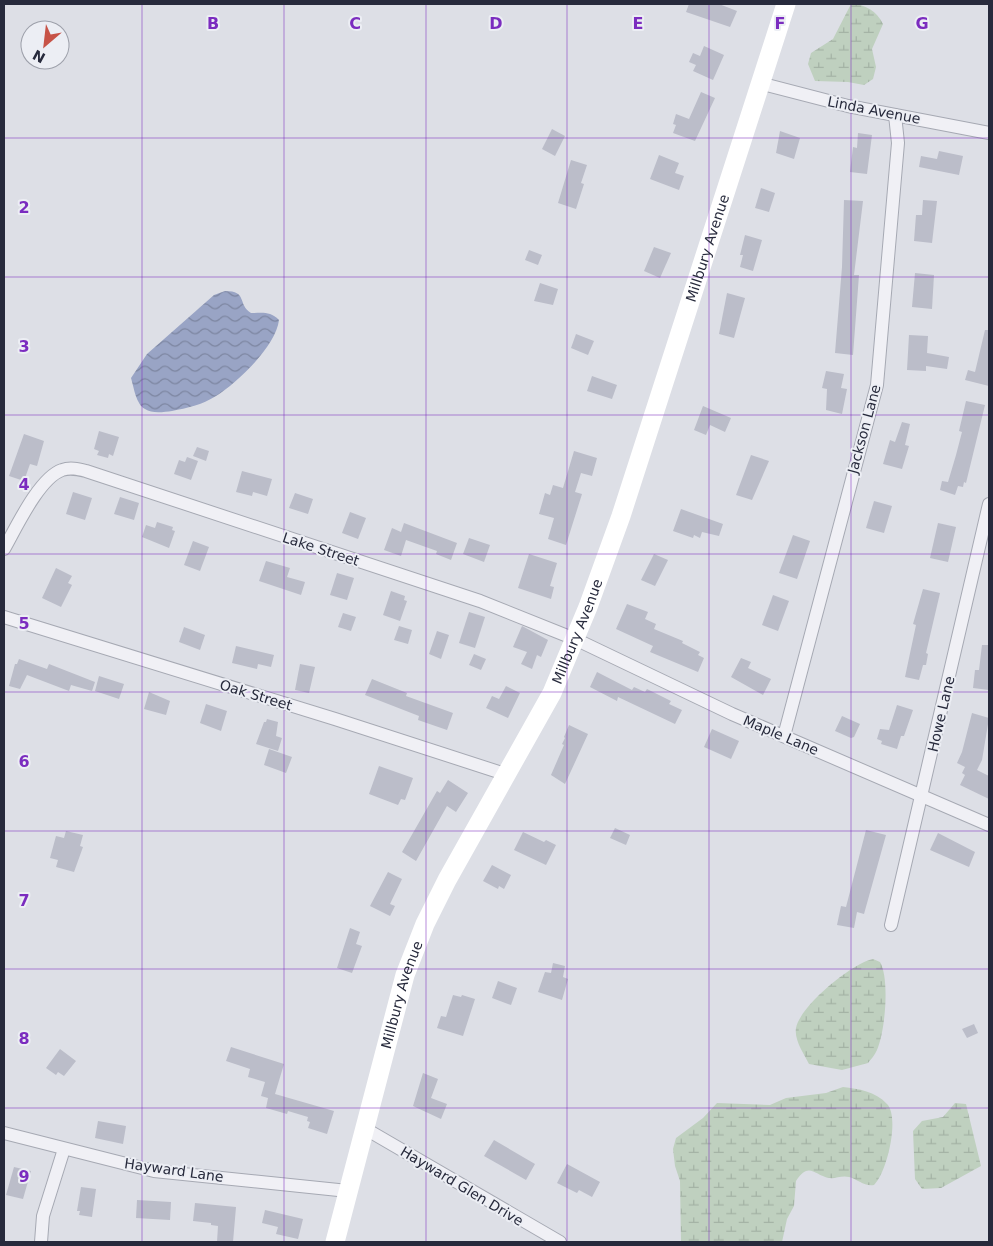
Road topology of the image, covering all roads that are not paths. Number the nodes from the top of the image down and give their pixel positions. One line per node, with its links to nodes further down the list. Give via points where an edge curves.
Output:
1 (786, 4): 2 (main road, Millbury Avenue)
2 (759, 83): 3 (street, Linda Avenue); 8 (main road, Millbury Avenue, via 621,516)
3 (895, 115): 4 (street, Linda Avenue); 9 (street, Jackson Lane, via 898,143 877,385)
4 (989, 133)
5 (989, 504): 11 (street, Howe Lane)
6 (4, 549): 8 (street, Lake Street, via 40,489 55,473 64,469 86,471 480,600)
7 (4, 617): 10 (street, Oak Street, via 335,718)
8 (575, 639): 9 (street, Maple Lane); 10 (main road, Millbury Avenue, via 552,693)
9 (784, 736): 11 (street, Maple Lane)
10 (508, 775): 14 (main road, Millbury Avenue, via 467,843 425,924 405,975)
11 (922, 796): 12 (street, Maple Lane); 13 (street, Howe Lane)
12 (989, 825)
13 (891, 925)
14 (364, 1128): 17 (main road, Millbury Avenue); 20 (street, Hayward Glen Drive)
15 (4, 1133): 16 (street, Hayward Lane)
16 (64, 1149): 17 (street, Hayward Lane, via 154,1170); 18 (street, via 43,1216)
17 (348, 1191): 19 (main road, Millbury Avenue)
18 (41, 1242)
19 (335, 1242)
20 (560, 1242)

